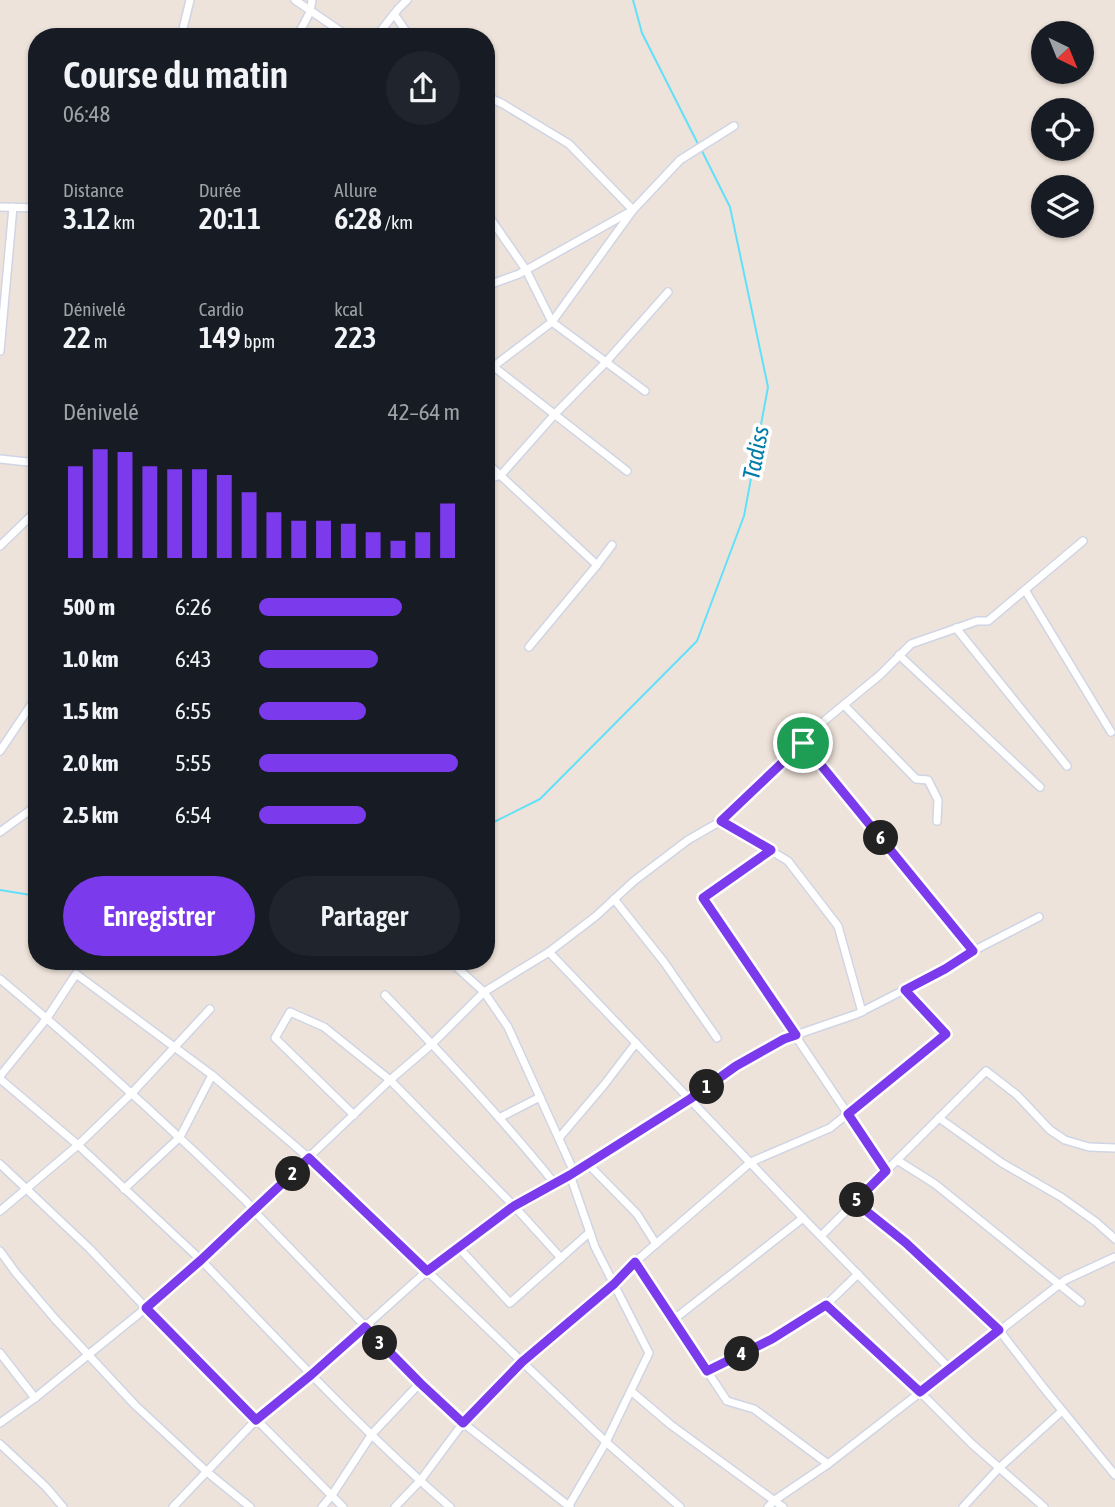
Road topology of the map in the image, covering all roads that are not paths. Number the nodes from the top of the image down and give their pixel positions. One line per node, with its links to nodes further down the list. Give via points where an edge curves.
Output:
1 (190, 0): 7 (street)
2 (295, 0): 5 (street)
3 (313, 0): 5 (street)
4 (407, 0): 6 (street)
5 (310, 12): 8 (street); 9 (street)
6 (394, 14): 10 (street); 11 (street)
7 (183, 28)
8 (302, 28)
9 (335, 28)
10 (383, 28)
11 (404, 28)
12 (495, 100): 17 (street, via 569,144)
13 (734, 126): 17 (street, via 680,160)
14 (0, 207): 15 (street)
15 (13, 207): 16 (street); 23 (street)
16 (28, 208)
17 (633, 210): 19 (street); 22 (street)
18 (495, 225): 19 (street)
19 (526, 270): 20 (street); 22 (street)
20 (495, 282)
21 (668, 292): 24 (street)
22 (552, 323): 24 (street); 25 (street)
23 (0, 351)
24 (606, 362): 27 (street); 28 (street)
25 (495, 366)
26 (495, 368): 28 (street)
27 (645, 391)
28 (555, 414): 32 (street); 33 (street)
29 (0, 459): 30 (street)
30 (28, 462)
31 (495, 470): 33 (street)
32 (627, 471)
33 (501, 475): 34 (street); 39 (street)
34 (495, 477)
35 (28, 519): 38 (street)
36 (1083, 541): 40 (street)
37 (612, 545): 39 (street)
38 (0, 546)
39 (597, 565): 42 (street)
40 (1025, 590): 41 (street, via 988,621); 46 (street)
41 (956, 628): 43 (street, via 911,644); 49 (street)
42 (529, 647)
43 (899, 655): 44 (street); 50 (street)
44 (844, 705): 47 (street); 53 (street, via 916,779 928,780 938,800)
45 (28, 709): 48 (street)
46 (1111, 732)
47 (803, 743): 52 (street); 58 (street)
48 (0, 751)
49 (1067, 766)
50 (1040, 787)
51 (28, 812): 54 (street)
52 (721, 821): 55 (street); 56 (street, via 688,840)
53 (937, 821)
54 (0, 832)
55 (771, 850): 66 (street, via 788,861 838,926); 68 (street, via 703,898)
56 (614, 900): 59 (street); 69 (street, via 664,961)
57 (1039, 917): 58 (street)
58 (973, 951): 62 (street)
59 (549, 952): 63 (street); 70 (street)
60 (460, 970): 63 (street)
61 (1, 982): 67 (street)
62 (905, 990): 66 (street); 79 (street, via 946,1034)
63 (484, 992): 71 (street); 77 (street, via 508,1027)
64 (385, 995): 71 (street)
65 (210, 1009): 72 (street)
66 (862, 1012): 68 (street)
67 (47, 1018): 72 (street, via 76,974); 74 (street); 76 (street)
68 (796, 1035): 78 (street, via 736,1066); 79 (street)
69 (717, 1038)
70 (636, 1043): 78 (street); 84 (street)
71 (432, 1044): 75 (street); 81 (street)
72 (175, 1047): 73 (street); 76 (street)
73 (212, 1075): 83 (street); 87 (street)
74 (0, 1077): 85 (street)
75 (390, 1080): 80 (street); 80 (street, via 324,1027 290,1012 275,1038); 98 (street)
76 (132, 1093): 83 (street); 85 (street)
77 (540, 1097): 81 (street); 84 (street)
78 (690, 1099): 89 (street); 90 (street)
79 (848, 1114): 89 (street, via 830,1128); 92 (street)
80 (354, 1115): 87 (street)
81 (499, 1118): 94 (street)
82 (939, 1118): 86 (street, via 986,1071 1065,1140); 88 (street); 104 (street, via 1002,1163 1061,1197)
83 (180, 1137): 96 (street); 100 (street)
84 (559, 1138): 93 (street)
85 (78, 1145): 95 (street); 96 (street)
86 (1115, 1148)
87 (309, 1158): 100 (street); 112 (street)
88 (897, 1160): 92 (street); 115 (street, via 935,1184)
89 (751, 1162): 101 (street); 105 (street)
90 (587, 1163): 93 (street); 105 (street, via 637,1214)
91 (0, 1164): 95 (street)
92 (886, 1171): 97 (street)
93 (572, 1174): 94 (street); 102 (street)
94 (555, 1184): 98 (street)
95 (27, 1188): 99 (street); 118 (street)
96 (124, 1189): 110 (street)
97 (855, 1202): 103 (street); 121 (street)
98 (514, 1206): 106 (street); 109 (street)
99 (0, 1211)
100 (254, 1211): 110 (street); 120 (street)
101 (803, 1218): 103 (street); 119 (street)
102 (590, 1232): 109 (street); 114 (street)
103 (821, 1236): 113 (street)
104 (1115, 1239)
105 (656, 1244): 111 (street)
106 (459, 1248): 109 (street, via 510,1303); 112 (street)
107 (0, 1251): 123 (street)
108 (1115, 1257): 115 (street)
109 (561, 1258)
110 (201, 1260): 118 (street); 127 (street)
111 (635, 1262): 114 (street); 119 (street)
112 (427, 1271): 120 (street); 124 (street)
113 (858, 1274): 117 (street); 125 (street)
114 (614, 1284): 124 (street); 129 (street, via 649,1353)
115 (1059, 1284): 116 (street); 121 (street)
116 (1081, 1302)
117 (826, 1305): 126 (street, via 772,1339); 130 (street)
118 (146, 1308): 123 (street); 133 (street)
119 (673, 1320): 126 (street)
120 (365, 1327): 127 (street); 128 (street)
121 (999, 1330): 125 (street); 132 (street)
122 (0, 1353): 131 (street)
123 (88, 1354): 131 (street); 141 (street)
124 (522, 1362): 135 (street); 137 (street)
125 (950, 1369): 130 (street)
126 (707, 1371): 139 (street, via 727,1401 754,1409)
127 (311, 1375): 133 (street); 136 (street)
128 (420, 1383): 135 (street); 136 (street)
129 (631, 1391): 137 (street); 145 (street)
130 (920, 1392): 139 (street); 140 (street)
131 (35, 1398): 134 (street)
132 (1062, 1411): 140 (street); 142 (street)
133 (256, 1420): 141 (street); 144 (street)
134 (0, 1423)
135 (463, 1423): 143 (street); 153 (street)
136 (372, 1434): 143 (street); 144 (street)
137 (606, 1442): 153 (street); 154 (street)
138 (0, 1444): 146 (street)
139 (828, 1464): 145 (street)
140 (999, 1468): 157 (street); 158 (street)
141 (207, 1472): 147 (street); 148 (street)
142 (1115, 1475)
143 (420, 1481): 151 (street); 152 (street)
144 (332, 1495): 149 (street); 150 (street)
145 (775, 1500): 155 (street); 156 (street)
146 (63, 1507)
147 (173, 1507)
148 (250, 1507)
149 (322, 1507)
150 (343, 1507)
151 (395, 1507)
152 (450, 1507)
153 (569, 1507)
154 (680, 1507)
155 (768, 1507)
156 (783, 1507)
157 (963, 1507)
158 (1044, 1507)

